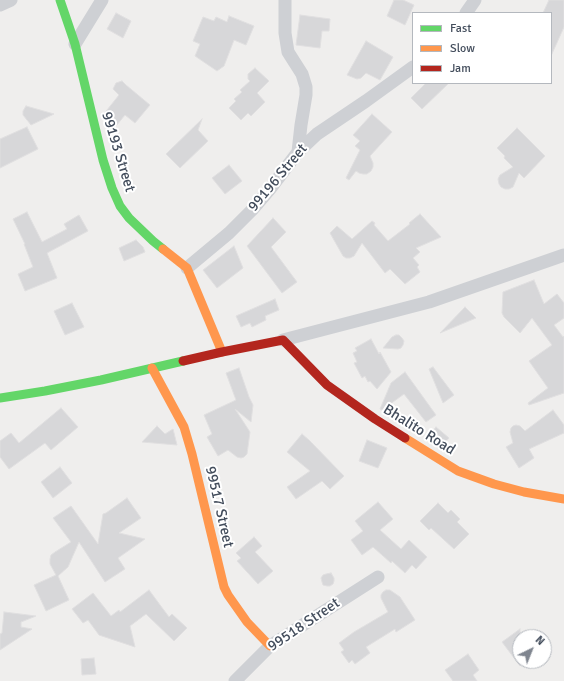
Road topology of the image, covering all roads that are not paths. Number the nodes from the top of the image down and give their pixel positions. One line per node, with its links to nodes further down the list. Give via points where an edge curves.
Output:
1 (11, 0): 6 (street)
2 (60, 0): 8 (street, 99193 Street)
3 (102, 0): 8 (street)
4 (285, 0): 10 (street, via 288,52 302,74 306,88)
5 (475, 0): 7 (street)
6 (0, 5)
7 (467, 12)
8 (75, 44): 12 (street, 99193 Street, via 102,160 120,206 141,231)
9 (412, 69): 10 (street, 99196 Street, via 317,134)
10 (298, 152): 12 (street, 99196 Street, via 252,210)
11 (564, 255): 13 (street, via 429,302)
12 (187, 268): 14 (street, 99193 Street)
13 (283, 340): 14 (street); 17 (street, Bhalito Road, via 328,385 375,419 458,471 524,492)
14 (222, 352): 15 (street)
15 (152, 368): 16 (street); 19 (street, 99517 Street, via 184,427 224,587 247,622)
16 (0, 398)
17 (564, 499)
18 (378, 577): 19 (street, 99518 Street)
19 (270, 646): 20 (street, 99518 Street)
20 (235, 681)

